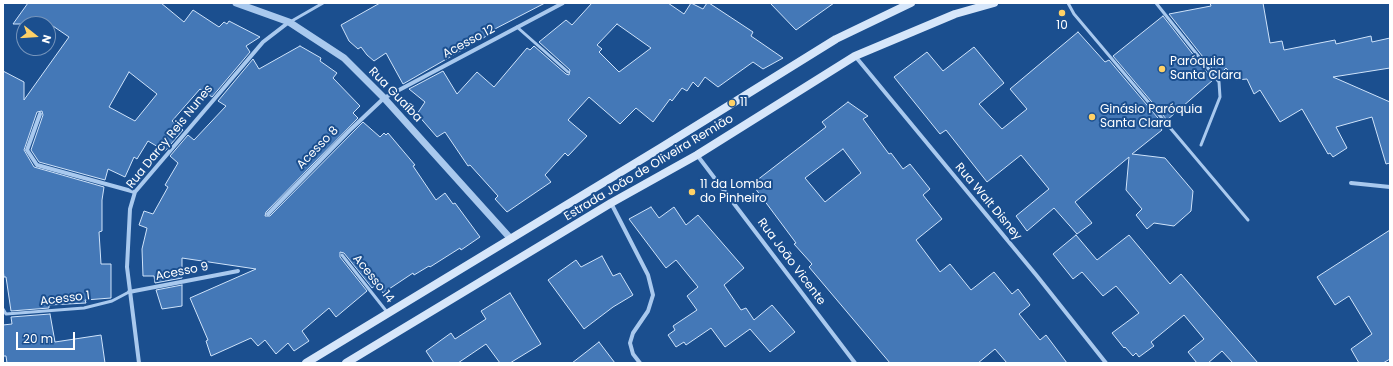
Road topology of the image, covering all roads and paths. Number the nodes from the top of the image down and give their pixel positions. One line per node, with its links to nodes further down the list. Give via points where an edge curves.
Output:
1 (236, 3): 8 (street, Rua Guaíba)
2 (323, 3): 8 (lane)
3 (563, 3): 9 (street, Acesso 12)
4 (911, 3): 22 (main road, Estrada João de Oliveira Remião, via 836,38)
5 (994, 3): 10 (main road, Estrada João de Oliveira Remião, via 955,14)
6 (1068, 3): 21 (lane, via 1074,14)
7 (1156, 3): 14 (lane, via 1219,82 1220,97)
8 (289, 22): 12 (street, Rua Guaíba, via 344,58); 18 (street, Rua Darcy Reis Nunes, via 263,42)
9 (517, 27): 11 (lane); 12 (street, Acesso 12)
10 (855, 56): 15 (main road, Estrada João de Oliveira Remião); 33 (street, Rua Walt Disney)
11 (568, 72)
12 (384, 98): 20 (street, Acesso 8); 22 (street, Rua Guaíba)
13 (40, 114): 18 (street, via 27,150 37,165)
14 (1201, 145)
15 (697, 155): 19 (main road, Estrada João de Oliveira Remião); 32 (street, Rua João Vicente)
16 (1351, 183): 17 (street)
17 (1390, 187)
18 (134, 192): 25 (street, Rua Darcy Reis Nunes, via 130,209 127,267)
19 (612, 203): 30 (main road, Estrada João de Oliveira Remião); 31 (street, via 648,274 653,295 648,311 633,333 630,343 633,354)
20 (268, 214)
21 (1248, 220)
22 (511, 239): 27 (main road, Estrada João de Oliveira Remião)
23 (342, 255): 27 (lane, Acesso 14)
24 (238, 271): 25 (street, Acesso 9)
25 (130, 292): 26 (lane, Acesso 1, via 112,301 84,308 6,314); 28 (street, Rua Darcy Reis Nunes)
26 (3, 309)
27 (389, 314): 29 (main road, Estrada João de Oliveira Remião)
28 (139, 363)
29 (306, 363)
30 (346, 363)
31 (640, 363)
32 (855, 363)
33 (1106, 363)

